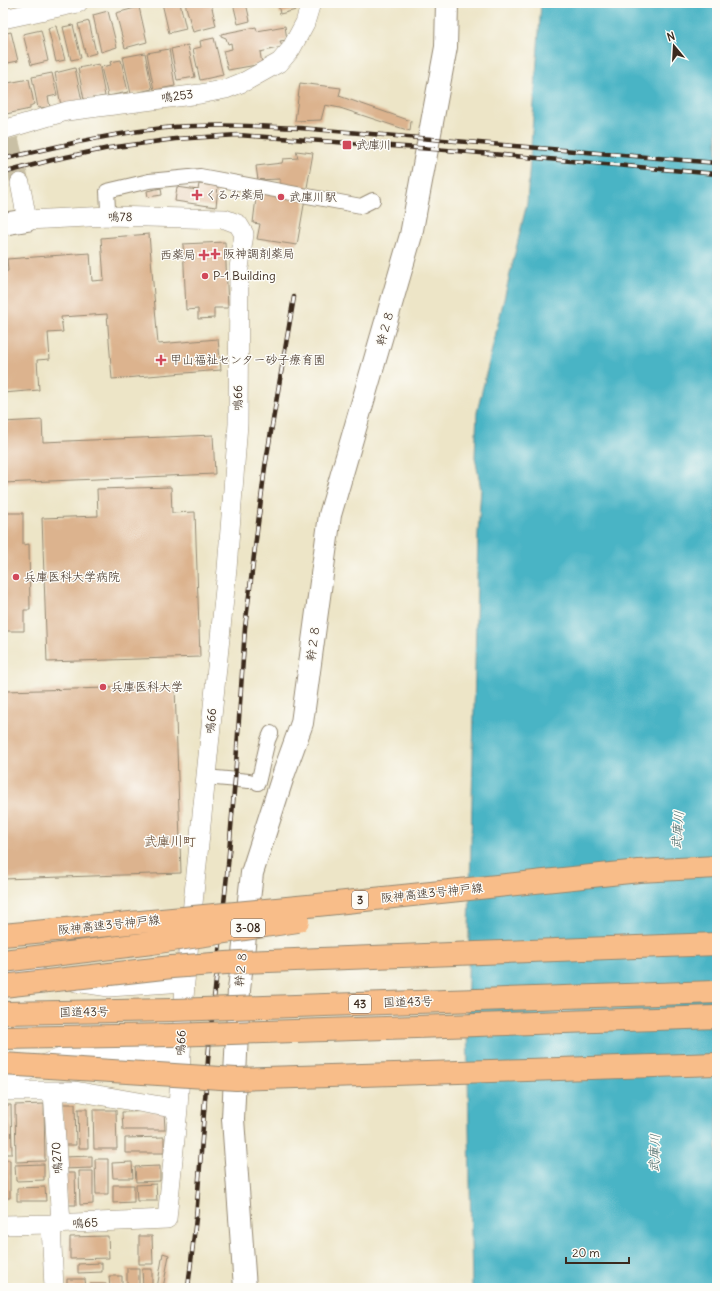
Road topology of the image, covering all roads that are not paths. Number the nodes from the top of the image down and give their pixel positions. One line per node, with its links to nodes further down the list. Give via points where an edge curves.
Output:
1 (78, 3): 4 (street)
2 (311, 3): 5 (street, 鳴253, via 305,23 291,49 280,62 246,82 200,94 67,111)
3 (447, 3): 38 (street, 幹２８, via 446,47 411,235 330,516 302,723 252,873 239,990 233,1119)
4 (3, 20)
5 (5, 134)
6 (20, 182): 9 (street)
7 (367, 203): 8 (street, via 200,176 149,181 107,192)
8 (108, 209)
9 (27, 220): 10 (street, 鳴78); 11 (street, 鳴78, via 109,216 225,219)
10 (3, 224)
11 (238, 224): 13 (street, 鳴66, via 244,234 239,268 238,424 227,568)
12 (271, 732): 13 (street, via 253,782)
13 (206, 777): 21 (street, 鳴66)
14 (717, 867): 16 (highway, 阪神高速3号神戸線 / 3, bridge, via 639,871)
15 (492, 892): 17 (highway, 阪神高速3号神戸線 / 3); 19 (highway, 3-08, bridge, via 152,943)
16 (3, 935)
17 (3, 940)
18 (717, 944): 22 (highway, bridge, via 240,962)
19 (3, 961)
20 (3, 972): 21 (street, via 109,987)
21 (185, 982): 27 (street, 鳴66)
22 (3, 986)
23 (717, 992): 24 (highway, 国道43号 / 43, bridge, via 181,1010)
24 (3, 1013)
25 (717, 1017): 26 (highway, 国道43号 / 43, bridge)
26 (3, 1038)
27 (181, 1056): 30 (street, via 66,1056); 33 (street, 鳴66)
28 (3, 1064): 29 (highway, bridge, via 236,1079)
29 (717, 1064)
30 (3, 1080)
31 (3, 1091): 32 (street)
32 (53, 1091): 33 (street, via 75,1091); 35 (street, 鳴270)
33 (178, 1109): 34 (street, 鳴66)
34 (167, 1219): 35 (street, 鳴65)
35 (56, 1224): 36 (street, 鳴65); 37 (street, 鳴270)
36 (3, 1225)
37 (54, 1288)
38 (245, 1288)

